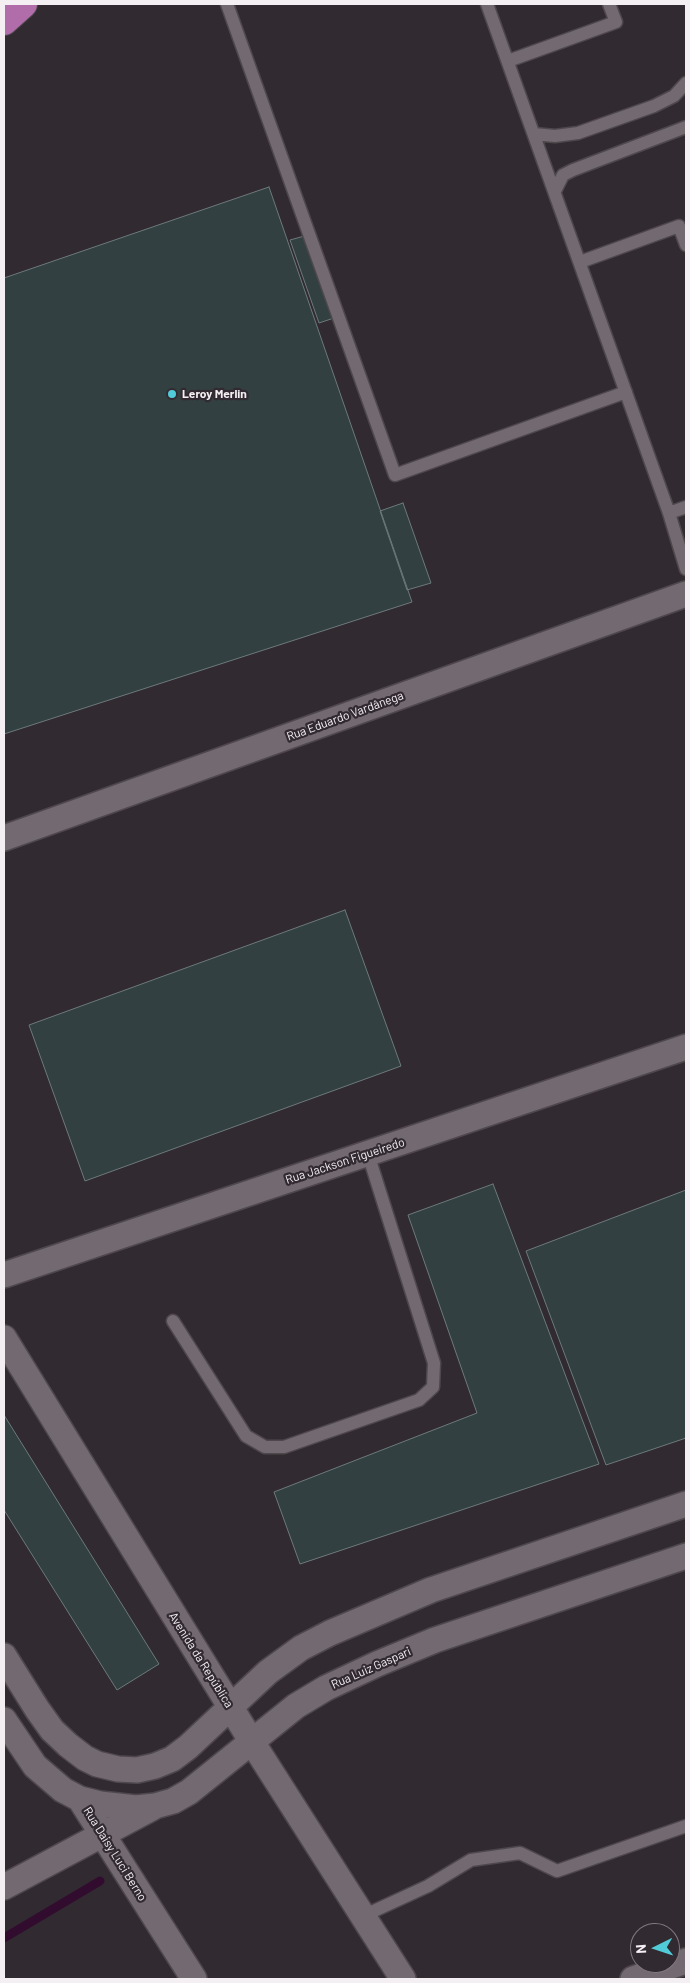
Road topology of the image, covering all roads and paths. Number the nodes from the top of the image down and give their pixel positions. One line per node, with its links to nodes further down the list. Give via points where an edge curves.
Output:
1 (23, 4): 5 (main road)
2 (227, 4): 13 (lane, via 396,475)
3 (487, 4): 6 (lane)
4 (609, 4): 6 (lane, via 616,22)
5 (4, 21)
6 (508, 61): 9 (lane)
7 (686, 83): 9 (lane, via 674,96 654,106 578,133)
8 (686, 127): 10 (lane, via 573,170 563,175)
9 (534, 134): 10 (lane)
10 (555, 191): 12 (lane)
11 (686, 245): 12 (lane, via 679,226)
12 (580, 262): 13 (lane)
13 (626, 392): 15 (lane)
14 (686, 507): 15 (lane)
15 (669, 514): 16 (lane)
16 (686, 569)
17 (686, 594): 18 (street, Rua Eduardo Vardânega)
18 (4, 838)
19 (686, 1047): 20 (street, Rua Jackson Figueiredo)
20 (368, 1154): 21 (street, Rua Jackson Figueiredo); 22 (lane, via 434,1363 433,1388 419,1400 284,1447 265,1447 246,1436)
21 (4, 1275)
22 (173, 1321)
23 (4, 1338): 27 (street, Avenida da República)
24 (686, 1504): 27 (street, via 478,1572 372,1614 301,1648 268,1672)
25 (686, 1556): 29 (street, Rua Luiz Gaspari, via 435,1640 377,1664 296,1706)
26 (4, 1656): 27 (street, via 52,1730 85,1758 118,1769 137,1770 172,1759)
27 (231, 1707): 29 (street, Avenida da República)
28 (4, 1720): 30 (street, Rua Daisy Luci Berno, via 35,1766 63,1790)
29 (252, 1742): 31 (street, Rua Luiz Gaspari, via 189,1792); 35 (street, Avenida da República)
30 (80, 1799): 31 (street, Rua Luiz Gaspari, via 119,1807); 33 (street, Rua Daisy Luci Berno)
31 (155, 1806): 33 (street)
32 (686, 1826): 35 (lane, via 557,1871 520,1853 471,1860 428,1886)
33 (103, 1834): 34 (street); 37 (street, Rua Daisy Luci Berno)
34 (4, 1887)
35 (363, 1916): 38 (street, Avenida da República)
36 (686, 1961): 39 (street)
37 (194, 1979)
38 (403, 1979)
39 (633, 1979)

